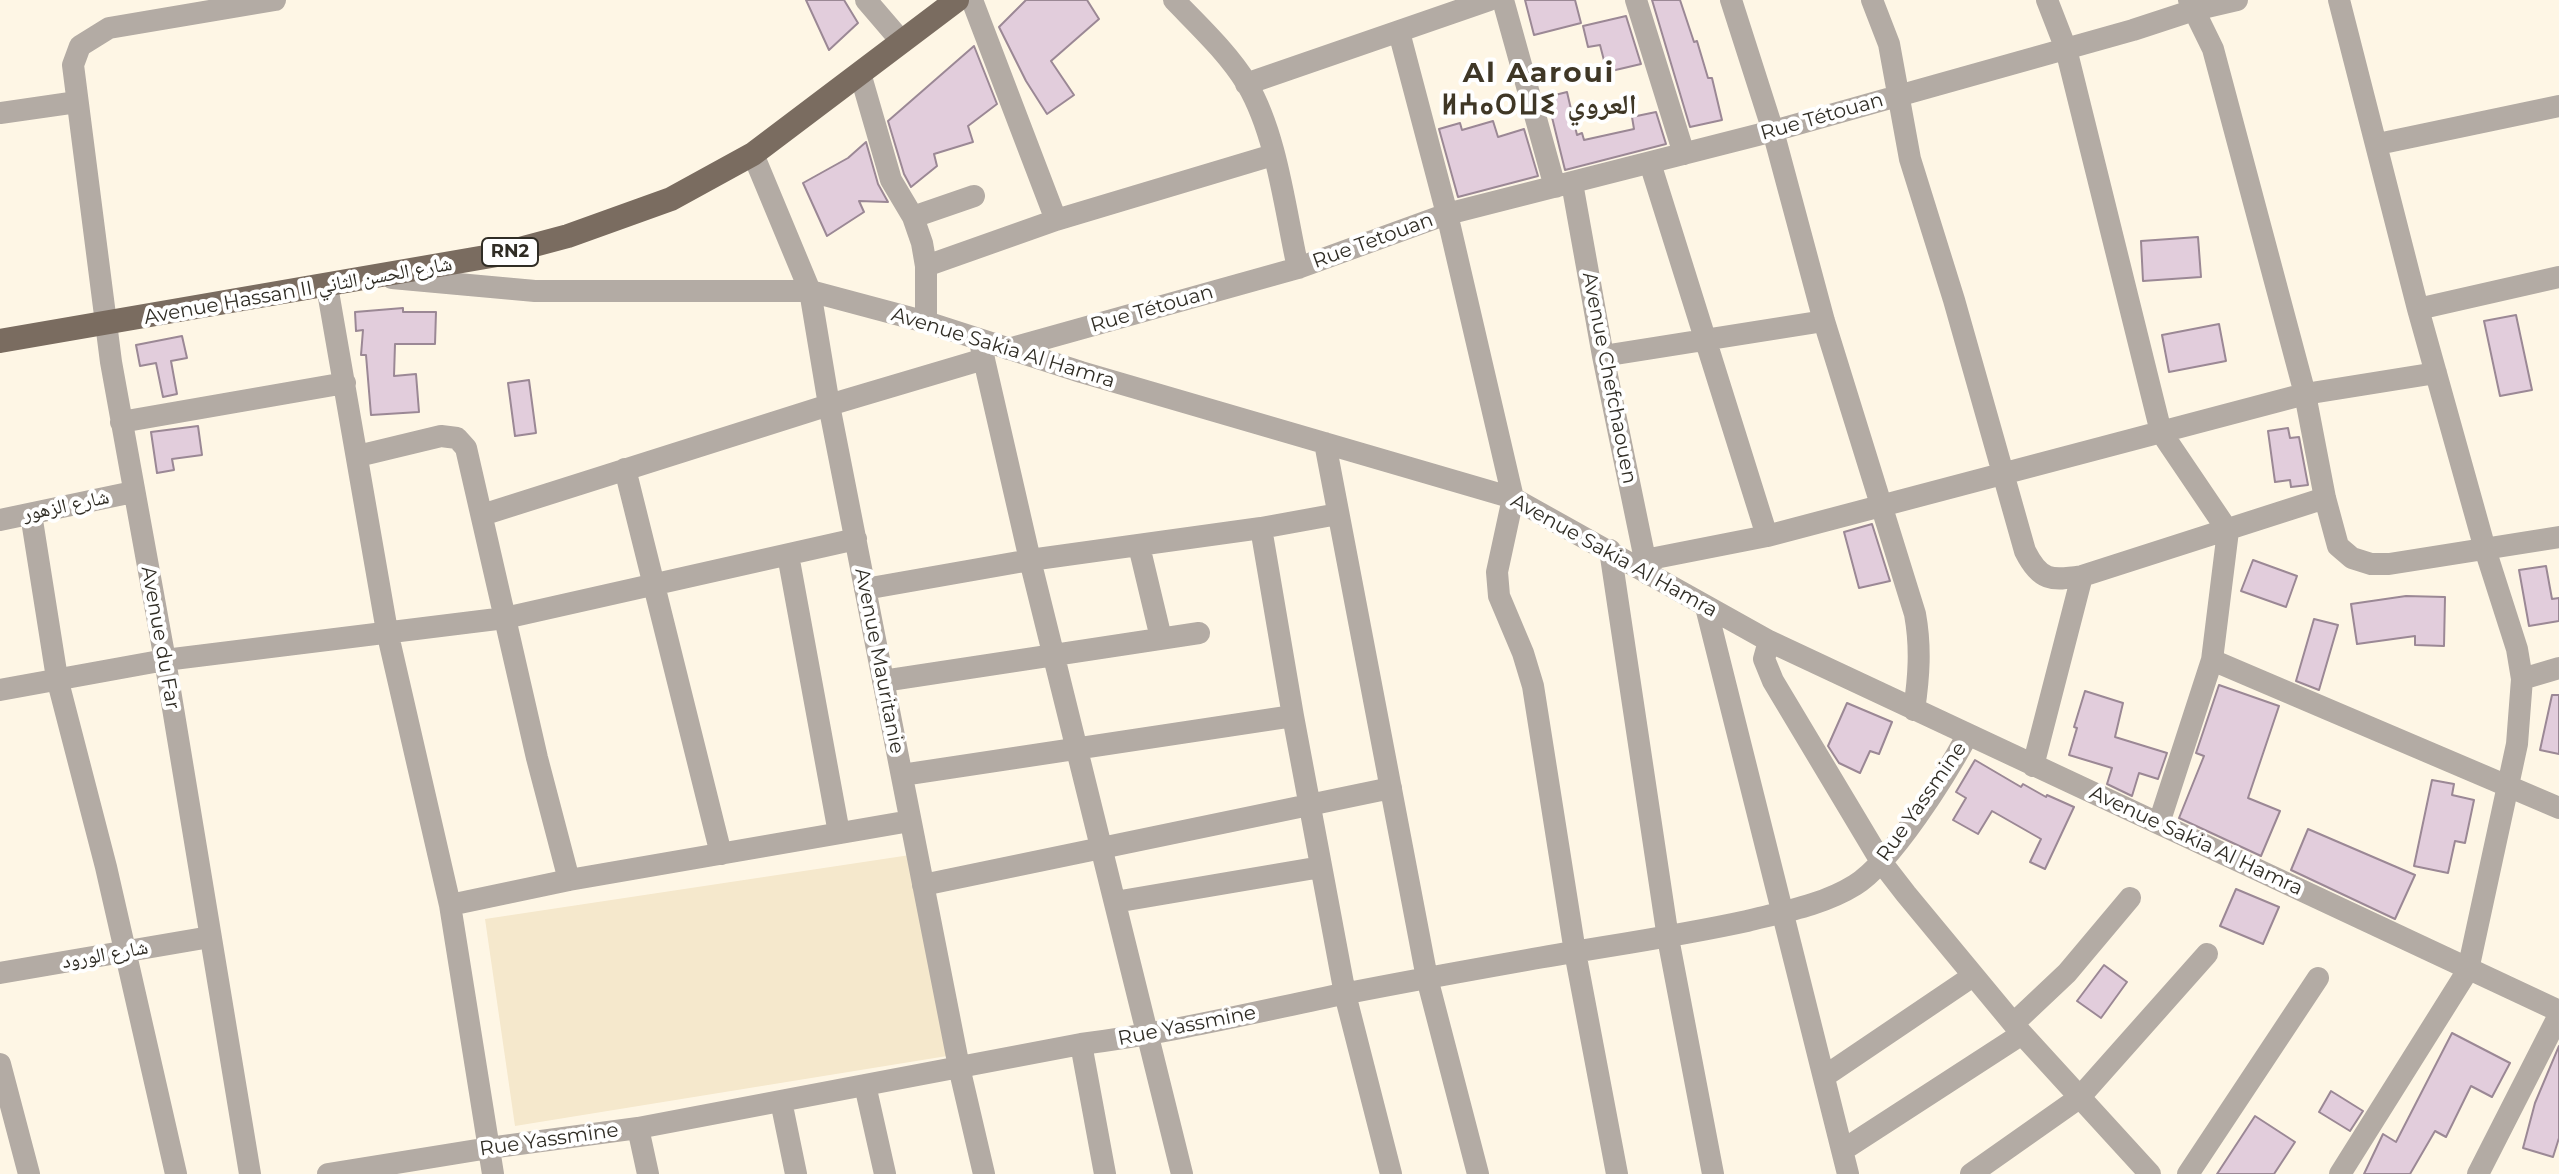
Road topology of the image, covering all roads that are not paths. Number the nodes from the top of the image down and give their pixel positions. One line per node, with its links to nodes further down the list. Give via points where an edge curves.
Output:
1 (275, 0): 21 (street, Avenue du Far, via 109,28 80,46 73,65)
2 (866, 0): 16 (street)
3 (957, 0): 16 (main road, Avenue Hassan II شارع الحسن الثاني / RN2)
4 (972, 0): 34 (street)
5 (1174, 0): 19 (street)
6 (1489, 0): 15 (street)
7 (1503, 0): 30 (street, Avenue Chefchaouen)
8 (1636, 0): 27 (street)
9 (1731, 0): 24 (street)
10 (1872, 0): 20 (street, via 1889,44)
11 (2047, 0): 17 (street)
12 (2237, 0): 14 (street, Rue Tétouan)
13 (2339, 0): 25 (street)
14 (2192, 5): 17 (street, Rue Tétouan); 52 (street, via 2213,49 2229,103)
15 (1399, 32): 19 (street); 32 (street)
16 (902, 42): 18 (main road, Avenue Hassan II شارع الحسن الثاني / RN2)
17 (2066, 49): 20 (street, Rue Tétouan); 55 (street)
18 (860, 73): 26 (main road, Avenue Hassan II شارع الحسن الثاني / RN2); 33 (street, via 891,180)
19 (1246, 84): 28 (street)
20 (1897, 96): 24 (street, Rue Tétouan); 59 (street, via 1910,159)
21 (77, 102): 23 (street); 44 (street, Avenue du Far)
22 (2559, 106): 25 (street)
23 (0, 113)
24 (1773, 131): 27 (street, Rue Tétouan); 42 (street)
25 (2378, 144): 41 (street)
26 (753, 154): 37 (main road, Avenue Hassan II شارع الحسن الثاني / RN2, via 671,199 568,236 497,255); 40 (street, Avenue Mauritanie)
27 (1684, 154): 29 (street, Rue Tétouan)
28 (1273, 155): 34 (street); 36 (street)
29 (1650, 163): 30 (street, Rue Tétouan); 45 (street)
30 (1563, 185): 32 (street, Rue Tétouan); 49 (street, Avenue Chefchaouen)
31 (974, 196): 33 (street)
32 (1447, 214): 36 (street, Rue Tetouan); 61 (street)
33 (913, 217): 35 (street)
34 (1056, 220): 35 (street)
35 (926, 266): 43 (street)
36 (1298, 268): 48 (street, Rue Tétouan)
37 (371, 276): 39 (main road, Avenue Hassan II شارع الحسن الثاني / RN2); 40 (street, Avenue Sakia Al Hamra, via 535,291)
38 (2559, 277): 41 (street)
39 (327, 286): 44 (main road, Avenue Hassan II شارع الحسن الثاني / RN2); 51 (street)
40 (810, 291): 43 (street, Avenue Sakia Al Hamra); 53 (street, Avenue Mauritanie)
41 (2418, 309): 50 (street)
42 (1824, 321): 45 (street); 63 (street)
43 (926, 322): 47 (street, Avenue Sakia Al Hamra)
44 (107, 324): 46 (main road, Avenue Hassan II شارع الحسن الثاني / RN2); 54 (street, Avenue du Far)
45 (1705, 339): 49 (street); 70 (street)
46 (0, 341)
47 (982, 350): 48 (street, Avenue Sakia Al Hamra); 53 (street); 77 (street)
48 (1006, 350): 56 (street, Avenue Sakia Al Hamra)
49 (1603, 356): 78 (street, Avenue Chefchaouen)
50 (2436, 373): 52 (street); 74 (street)
51 (345, 383): 54 (street); 57 (street)
52 (2305, 394): 55 (street); 62 (street)
53 (829, 405): 58 (street); 72 (street, Avenue Mauritanie)
54 (121, 422): 60 (street, Avenue du Far)
55 (2161, 432): 59 (street); 69 (street)
56 (1325, 443): 61 (street, Avenue Sakia Al Hamra); 65 (street)
57 (358, 456): 66 (street, via 441,436 457,438 466,448); 84 (street)
58 (625, 469): 66 (street); 80 (street)
59 (2003, 473): 63 (street); 79 (street, via 2034,569 2060,580)
60 (133, 492): 64 (street, شارع الزهور); 89 (street, Avenue du Far)
61 (1513, 498): 75 (street, Avenue Sakia Al Hamra); 122 (street, via 1497,572 1499,596 1533,686)
62 (2325, 498): 69 (street); 74 (street, via 2338,546 2352,558 2389,564)
63 (1880, 505): 70 (street); 96 (street, via 1920,642)
64 (31, 514): 67 (street, شارع الزهور); 92 (street)
65 (1338, 514): 68 (street); 103 (street)
66 (482, 515): 83 (street)
67 (0, 520)
68 (1261, 528): 73 (street); 97 (street)
69 (2228, 531): 79 (street); 90 (street)
70 (1767, 536): 78 (street)
71 (2559, 537): 74 (street)
72 (856, 539): 76 (street); 81 (street, Avenue Mauritanie)
73 (1139, 546): 77 (street); 86 (street)
74 (2485, 549): 93 (street)
75 (1610, 550): 78 (street, Avenue Sakia Al Hamra); 120 (street)
76 (788, 555): 80 (street); 108 (street)
77 (1030, 560): 81 (street); 88 (street)
78 (1646, 567): 82 (street, Avenue Sakia Al Hamra)
79 (2082, 576): 100 (street)
80 (653, 586): 83 (street); 110 (street)
81 (865, 589): 94 (street, Avenue Mauritanie)
82 (1706, 607): 87 (street, Avenue Sakia Al Hamra); 118 (street)
83 (505, 618): 84 (street); 113 (street)
84 (387, 631): 89 (street); 117 (street)
85 (1199, 633): 86 (street)
86 (1161, 638): 88 (street)
87 (1769, 641): 96 (street, Avenue Sakia Al Hamra); 111 (street, via 1764,659 1773,681)
88 (1055, 654): 94 (street); 99 (street)
89 (165, 660): 92 (street); 119 (street, Avenue du Far)
90 (2212, 660): 102 (street); 107 (street)
91 (2559, 668): 93 (street)
92 (57, 678): 95 (street); 121 (street)
93 (2522, 679): 102 (street)
94 (883, 681): 101 (street, Avenue Mauritanie)
95 (0, 690)
96 (1914, 710): 98 (street, Avenue Sakia Al Hamra)
97 (1293, 716): 99 (street); 104 (street)
98 (1967, 736): 100 (street, Avenue Sakia Al Hamra); 111 (street, Rue Yassmine)
99 (1078, 749): 101 (street); 109 (street)
100 (2033, 766): 107 (street, Avenue Sakia Al Hamra)
101 (902, 775): 106 (street, Avenue Mauritanie)
102 (2508, 786): 105 (street); 124 (street)
103 (1391, 788): 104 (street); 127 (street)
104 (1309, 805): 109 (street); 112 (street)
105 (2559, 808)
106 (910, 821): 108 (street); 114 (street, Avenue Mauritanie)
107 (2159, 823): 124 (street, Avenue Sakia Al Hamra)
108 (839, 833): 110 (street)
109 (1101, 847): 114 (street); 116 (street)
110 (721, 854): 113 (street)
111 (1882, 863): 118 (street, Rue Yassmine, via 1836,895); 126 (street)
112 (1321, 867): 116 (street); 129 (street)
113 (569, 880): 117 (street)
114 (923, 885): 135 (street, Avenue Mauritanie)
115 (2130, 898): 131 (street)
116 (1115, 902): 132 (street)
117 (450, 905): 141 (street)
118 (1785, 912): 120 (street, Rue Yassmine); 136 (street)
119 (210, 937): 121 (street, شارع الورود); 146 (street, Avenue du Far)
120 (1668, 938): 122 (street, Rue Yassmine); 158 (street)
121 (126, 951): 125 (street, شارع الورود); 145 (street)
122 (1575, 952): 127 (street, Rue Yassmine); 157 (street)
123 (2207, 954): 138 (street)
124 (2468, 970): 130 (street, Avenue Sakia Al Hamra); 163 (street)
125 (0, 973)
126 (1973, 976): 131 (street); 136 (street)
127 (1427, 978): 129 (street, Rue Yassmine); 156 (street)
128 (2318, 978): 162 (street)
129 (1345, 994): 132 (street, Rue Yassmine); 155 (street)
130 (2559, 1013): 164 (street)
131 (2018, 1029): 138 (street); 142 (street)
132 (1147, 1035): 133 (street, Rue Yassmine); 154 (street)
133 (1081, 1044): 135 (street, Rue Yassmine); 153 (street)
134 (0, 1064): 144 (street)
135 (959, 1067): 137 (street, Rue Yassmine); 152 (street, Avenue Mauritanie)
136 (1825, 1076): 142 (street)
137 (865, 1085): 139 (street, Rue Yassmine); 151 (street)
138 (2079, 1098): 160 (street); 161 (street)
139 (781, 1101): 140 (street, Rue Yassmine); 150 (street)
140 (638, 1128): 141 (street, Rue Yassmine); 149 (street)
141 (489, 1148): 143 (street, Rue Yassmine); 148 (street)
142 (1843, 1150): 159 (street)
143 (372, 1170): 147 (street, Rue Yassmine)
144 (29, 1174)
145 (176, 1174)
146 (250, 1174)
147 (328, 1174)
148 (493, 1174)
149 (648, 1174)
150 (796, 1174)
151 (885, 1174)
152 (984, 1174)
153 (1105, 1174)
154 (1182, 1174)
155 (1391, 1174)
156 (1478, 1174)
157 (1617, 1174)
158 (1713, 1174)
159 (1848, 1174)
160 (1971, 1174)
161 (2150, 1174)
162 (2188, 1174)
163 (2340, 1174)
164 (2478, 1174)

